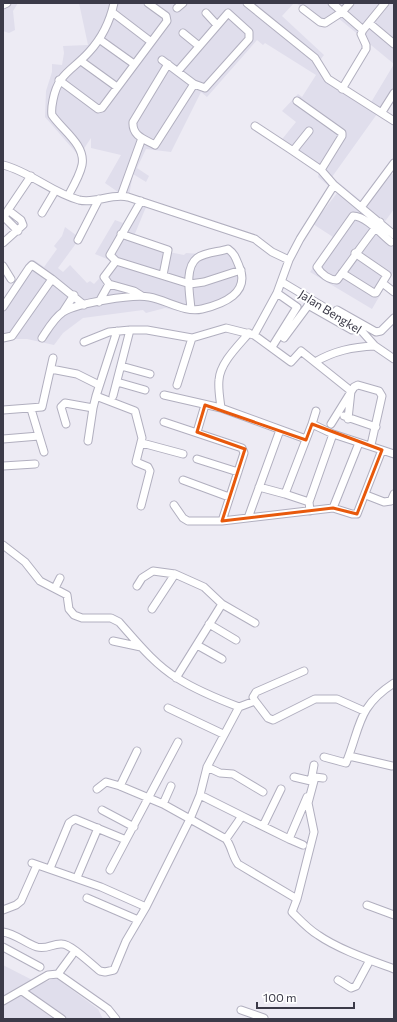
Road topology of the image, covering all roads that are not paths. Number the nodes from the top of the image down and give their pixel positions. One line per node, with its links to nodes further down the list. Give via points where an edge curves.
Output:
1 (7, 3): 8 (street)
2 (114, 3): 10 (street)
3 (148, 3): 18 (street, via 167,19)
4 (246, 3): 27 (street, via 316,58 326,77)
5 (332, 3): 12 (street)
6 (350, 3): 12 (street)
7 (385, 3): 13 (street)
8 (3, 5)
9 (303, 9): 12 (street, via 322,23 328,22)
10 (112, 12): 17 (street); 18 (street)
11 (206, 12): 14 (street)
12 (342, 12): 15 (street)
13 (369, 23): 15 (street); 19 (street)
14 (217, 25): 20 (street); 25 (street, via 228,13 249,32 250,36 207,86 201,88)
15 (363, 30): 27 (street, via 361,34 366,49)
16 (183, 33): 20 (street)
17 (99, 39): 21 (street); 22 (street)
18 (150, 42): 22 (street)
19 (394, 44)
20 (199, 46): 23 (street)
21 (80, 61): 24 (street); 26 (street)
22 (134, 64): 26 (street)
23 (178, 72): 25 (street); 34 (street, via 165,62 133,122 132,129)
24 (59, 80): 26 (street, via 100,110); 42 (street, via 55,88 52,115 83,156 82,166)
25 (194, 84): 34 (street, via 155,146)
26 (117, 87)
27 (342, 90): 30 (street)
28 (394, 93): 30 (street)
29 (296, 100): 38 (street, via 342,134)
30 (382, 112): 31 (street)
31 (394, 121)
32 (255, 126): 35 (street)
33 (309, 131): 35 (street)
34 (142, 138): 43 (street)
35 (293, 151): 38 (street)
36 (394, 162): 46 (street)
37 (3, 165): 39 (street)
38 (321, 170): 40 (street)
39 (31, 176): 41 (street); 47 (street)
40 (334, 185): 46 (street); 58 (street)
41 (53, 190): 42 (street); 48 (street)
42 (68, 196): 44 (street, via 81,200)
43 (121, 196): 44 (street); 45 (street)
44 (98, 199): 54 (street)
45 (140, 201): 52 (street); 58 (street, via 255,239 272,252)
46 (362, 206): 49 (street)
47 (8, 210): 51 (street, via 4,217); 51 (street, via 23,222)
48 (42, 213)
49 (380, 222): 50 (street); 53 (street)
50 (375, 228): 55 (street); 57 (street); 62 (street, via 353,216 317,267 332,280 337,280)
51 (18, 231): 56 (street)
52 (121, 234): 59 (street, via 110,255); 63 (street, via 168,250)
53 (394, 235)
54 (78, 240)
55 (391, 242)
56 (3, 243)
57 (355, 253): 62 (street); 62 (street, via 387,275 376,293)
58 (289, 260): 66 (street)
59 (116, 261): 63 (street); 67 (street, via 104,277)
60 (3, 266): 64 (street)
61 (241, 270): 68 (street); 68 (street, via 233,253 228,249 198,257 192,263); 79 (street, via 242,283 232,298 201,309)
62 (342, 273)
63 (163, 275): 68 (street)
64 (11, 279)
65 (52, 279): 72 (street); 77 (street, via 31,266); 86 (street, via 12,336)
66 (282, 282): 71 (street); 75 (street, Jalan Bengkel)
67 (109, 284): 73 (street); 74 (street)
68 (190, 284): 79 (street)
69 (385, 285): 70 (street)
70 (394, 292)
71 (277, 293): 85 (street); 92 (street, via 297,307)
72 (74, 295): 76 (street); 80 (street)
73 (142, 296): 74 (street); 79 (street)
74 (98, 302): 76 (street)
75 (309, 303): 89 (street); 91 (street, Jalan Bengkel, via 359,328)
76 (84, 304): 80 (street)
77 (3, 307)
78 (333, 308): 82 (street, via 376,332)
79 (191, 309)
80 (63, 312): 87 (street)
81 (394, 318): 82 (street)
82 (391, 327)
83 (130, 330): 84 (street); 88 (street, via 147,330); 96 (street)
84 (116, 331): 90 (street); 100 (street)
85 (251, 334): 88 (street, via 226,328); 92 (street); 109 (street, via 234,350 221,371)
86 (3, 338)
87 (42, 338)
88 (192, 338): 101 (street)
89 (284, 338)
90 (84, 342)
91 (375, 346): 94 (street, Jalan Bengkel); 95 (street, via 350,347)
92 (272, 347): 95 (street, via 291,362 300,351)
93 (53, 358): 97 (street)
94 (394, 359)
95 (314, 362): 103 (street)
96 (121, 366): 98 (street); 99 (street)
97 (51, 369): 100 (street, via 77,374); 110 (street, via 44,405 39,409)
98 (150, 374)
99 (117, 382): 102 (street); 106 (street)
100 (99, 385): 105 (street)
101 (177, 385)
102 (145, 390)
103 (351, 391): 113 (street); 114 (street); 119 (street, via 358,385 379,391 382,396)
104 (164, 395): 107 (street)
105 (96, 396): 108 (street); 127 (street, via 135,411)
106 (113, 396)
107 (205, 405): 109 (street); 121 (street)
108 (93, 408): 116 (street, via 62,404); 126 (street)
109 (221, 408): 120 (street)
110 (30, 409): 111 (street); 123 (street)
111 (3, 410)
112 (316, 411): 117 (street)
113 (338, 413): 114 (street); 118 (street)
114 (348, 419): 119 (street)
115 (164, 422): 121 (street)
116 (66, 424)
117 (312, 424): 122 (street); 125 (street)
118 (331, 424)
119 (376, 427): 129 (street)
120 (280, 430): 125 (street); 139 (street)
121 (197, 432): 137 (street, via 242,448 244,453)
122 (333, 434): 128 (street); 144 (street)
123 (39, 436): 124 (street); 131 (street)
124 (3, 439)
125 (306, 439): 140 (street)
126 (88, 441)
127 (142, 443): 132 (street); 146 (street, via 136,462 148,467 150,471)
128 (359, 443): 130 (street); 147 (street)
129 (371, 445)
130 (382, 450): 133 (street); 142 (street)
131 (44, 452)
132 (183, 454)
133 (394, 454)
134 (197, 459): 137 (street)
135 (35, 464): 136 (street)
136 (3, 466)
137 (238, 472): 143 (street)
138 (183, 480): 143 (street)
139 (259, 487): 140 (street); 149 (street)
140 (286, 494): 144 (street)
141 (394, 494): 142 (street, via 390,501 384,502)
142 (366, 495): 147 (street, via 358,514)
143 (229, 497): 150 (street)
144 (309, 502): 148 (street)
145 (174, 505): 150 (street, via 188,521)
146 (141, 506)
147 (333, 508): 148 (street)
148 (310, 511): 149 (street)
149 (248, 518): 150 (street)
150 (222, 521)
151 (3, 545): 155 (street, via 25,562 40,581)
152 (175, 574): 154 (street, via 153,571 142,578); 156 (street, via 204,587); 157 (street)
153 (60, 578): 155 (street)
154 (137, 586)
155 (55, 588): 163 (street, via 67,595 69,609 74,615 82,618 111,618 119,622)
156 (222, 604): 158 (street); 159 (street)
157 (152, 609)
158 (255, 623)
159 (209, 624): 160 (street); 162 (street)
160 (236, 640)
161 (113, 641): 163 (street)
162 (197, 645): 164 (street); 166 (street)
163 (141, 647): 166 (street)
164 (222, 659)
165 (304, 671): 168 (street, via 256,692 253,697)
166 (176, 678): 169 (street, via 208,695)
167 (394, 682): 171 (street, via 381,691)
168 (256, 701): 169 (street); 171 (street, via 268,718 274,720 315,699 337,699)
169 (239, 707): 172 (street)
170 (168, 708): 172 (street)
171 (364, 711): 175 (street)
172 (223, 734): 179 (street)
173 (178, 742): 189 (street)
174 (137, 751): 183 (street)
175 (348, 756): 176 (street, via 346,763); 178 (street)
176 (324, 757)
177 (314, 765): 182 (street)
178 (392, 766)
179 (207, 767): 187 (street, via 233,774); 188 (street)
180 (294, 777): 182 (street)
181 (323, 778): 205 (street, via 315,777 308,803 314,832)
182 (311, 781): 198 (street)
183 (120, 786): 185 (street, via 106,782); 189 (street)
184 (171, 786): 190 (street)
185 (97, 789)
186 (281, 789): 194 (street)
187 (263, 792)
188 (200, 795): 192 (street); 193 (street)
189 (149, 798): 190 (street); 195 (street)
190 (163, 804): 193 (street)
191 (102, 810): 195 (street)
192 (242, 816): 194 (street); 197 (street)
193 (190, 819): 197 (street); 207 (street)
194 (263, 826): 198 (street)
195 (134, 827): 199 (street)
196 (98, 828): 199 (street); 201 (street, via 79,819 72,820); 203 (street)
197 (226, 839): 205 (street, via 238,864)
198 (290, 839): 200 (street)
199 (126, 840): 202 (street)
200 (303, 845)
201 (51, 866)
202 (110, 870)
203 (78, 875)
204 (87, 898): 210 (street)
205 (297, 899): 214 (street, via 292,912 307,927)
206 (367, 905): 209 (street)
207 (146, 907): 208 (street, via 101,887 35,864 21,901); 210 (street)
208 (3, 910)
209 (394, 915)
210 (138, 920): 211 (street, via 114,970 105,972 100,971 66,944 37,946 14,934)
211 (3, 932)
212 (3, 947): 215 (street)
213 (72, 955): 217 (street)
214 (370, 960): 216 (street); 218 (street, via 356,986 351,988)
215 (40, 968)
216 (394, 968)
217 (58, 974): 219 (street, via 48,975); 223 (street, via 108,1009)
218 (338, 980)
219 (22, 991): 220 (street); 222 (street)
220 (3, 1001)
221 (241, 1010): 224 (street)
222 (62, 1019)
223 (116, 1019)
224 (265, 1019)

